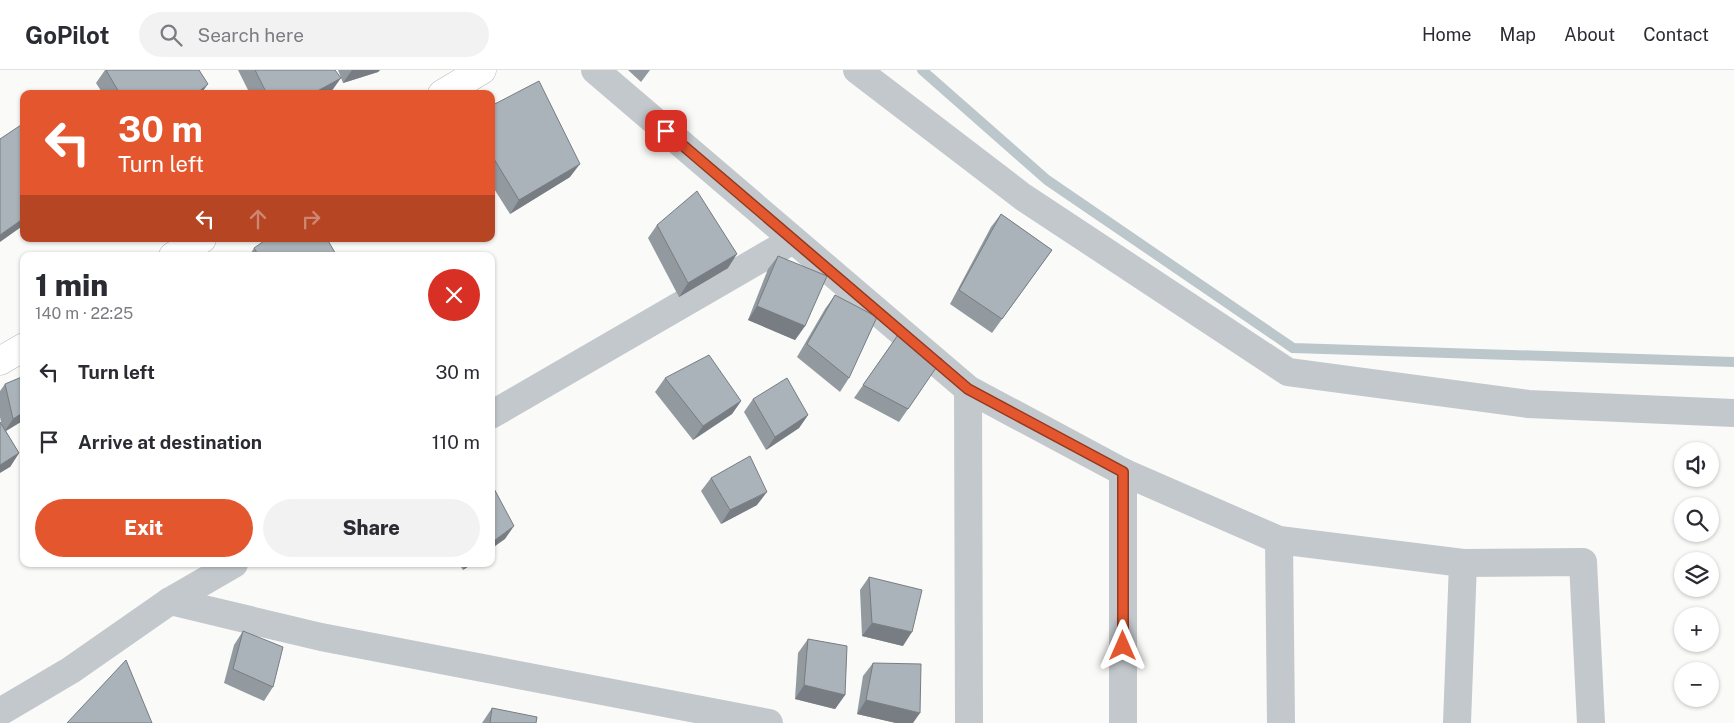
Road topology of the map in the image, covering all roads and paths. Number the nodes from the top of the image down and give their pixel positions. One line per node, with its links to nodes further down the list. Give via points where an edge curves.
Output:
1 (482, 70): 4 (main road)
2 (595, 70): 5 (street)
3 (857, 70): 12 (street, via 1023,197 1288,372 1528,404)
4 (449, 90)
5 (793, 240): 10 (street); 11 (street)
6 (197, 242): 7 (main road)
7 (180, 252)
8 (20, 349): 9 (main road)
9 (0, 361)
10 (968, 389): 13 (street); 20 (street)
11 (495, 413)
12 (1734, 413)
13 (1123, 472): 14 (street); 21 (street)
14 (1279, 540): 15 (street); 22 (street)
15 (1463, 563): 23 (street); 24 (street, via 1583,562)
16 (229, 567): 17 (street)
17 (170, 601): 18 (street, via 71,670); 19 (street, via 321,637)
18 (0, 712)
19 (769, 723)
20 (969, 723)
21 (1124, 723)
22 (1281, 723)
23 (1457, 723)
24 (1591, 723)

